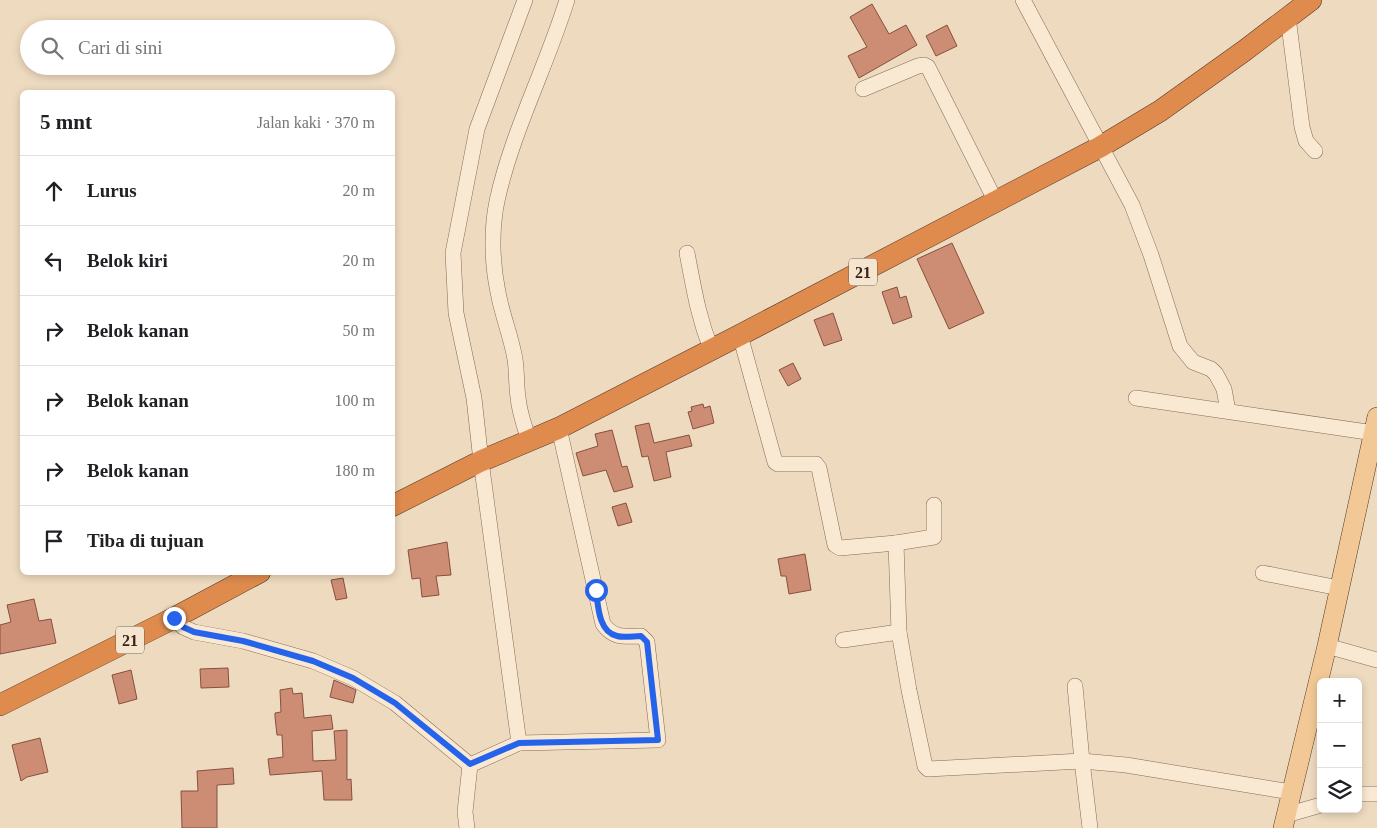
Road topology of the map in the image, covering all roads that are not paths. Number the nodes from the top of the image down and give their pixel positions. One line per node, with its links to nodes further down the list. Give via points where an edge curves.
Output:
1 (525, 0): 18 (street, via 477,129 453,253 456,313 474,398)
2 (567, 0): 17 (street, via 516,134 497,202 494,229 498,293 515,359 518,396)
3 (1023, 0): 7 (street)
4 (1311, 0): 5 (highway, 21)
5 (1288, 17): 7 (highway, 21, via 1160,111); 8 (street, via 1302,127 1306,141)
6 (863, 89): 9 (street, via 918,66 928,67)
7 (1100, 147): 9 (highway, 21); 14 (street, via 1132,205 1180,346 1193,362 1216,374 1224,389)
8 (1315, 152)
9 (996, 202): 11 (highway, 21)
10 (687, 253): 12 (street, via 698,313)
11 (740, 336): 12 (highway, 21); 21 (street, via 774,462 816,464 819,468 835,546)
12 (712, 350): 16 (highway, 21)
13 (1136, 398): 14 (street)
14 (1228, 411): 15 (street)
15 (1375, 425): 25 (main road)
16 (559, 428): 17 (highway, 21); 33 (street, via 603,624 616,636 641,636 647,642 658,740)
17 (529, 441): 18 (highway, 21)
18 (481, 461): 19 (highway, 21); 33 (street)
19 (395, 504)
20 (934, 505): 21 (street, via 934,537)
21 (896, 543): 27 (street)
22 (1263, 573): 25 (street)
23 (248, 575): 24 (highway, 21)
24 (233, 579): 26 (highway, 21)
25 (1339, 588): 29 (main road)
26 (174, 618): 32 (highway, 21); 35 (street, via 194,632 243,641 313,661 353,678 395,703)
27 (899, 632): 28 (street); 34 (street, via 908,690 928,769)
28 (843, 640)
29 (1327, 646): 30 (street); 36 (main road)
30 (1377, 660)
31 (1075, 686): 34 (street)
32 (0, 705)
33 (519, 743): 35 (street)
34 (1082, 761): 36 (street, via 1126,764); 42 (street)
35 (470, 764): 41 (street)
36 (1290, 792): 40 (main road)
37 (1362, 794): 38 (street)
38 (1377, 794)
39 (1317, 806): 40 (street)
40 (1284, 822)
41 (467, 828)
42 (1090, 828)

